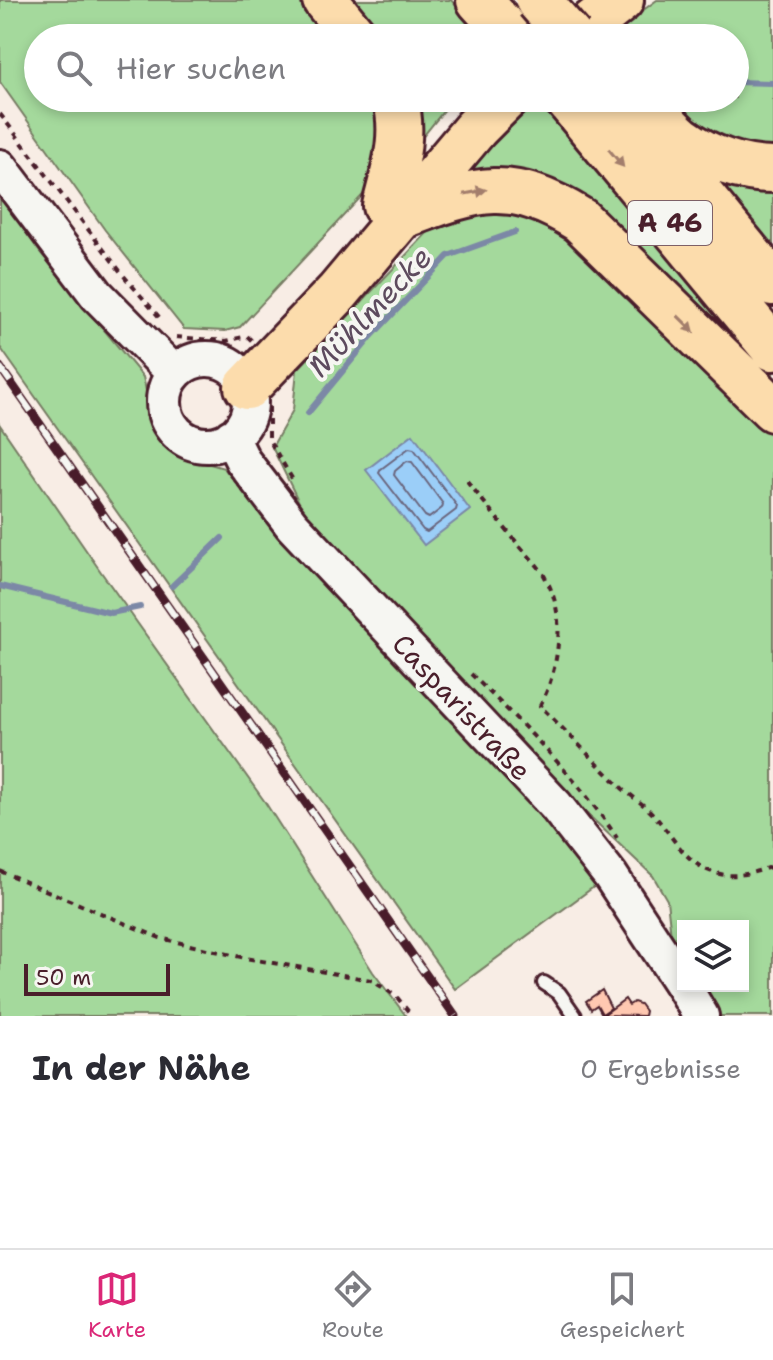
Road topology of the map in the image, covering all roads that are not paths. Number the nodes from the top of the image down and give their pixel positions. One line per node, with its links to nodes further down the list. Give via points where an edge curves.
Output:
1 (325, 0): 5 (highway)
2 (538, 0): 7 (highway, bridge)
3 (581, 0): 6 (highway)
4 (621, 0): 8 (highway)
5 (345, 24)
6 (552, 24)
7 (559, 24)
8 (590, 24)
9 (398, 112): 17 (highway)
10 (464, 112): 17 (highway)
11 (492, 112): 17 (highway)
12 (578, 112): 19 (highway, A 46, one-way to 19)
13 (633, 112): 18 (highway, A 46)
14 (651, 112): 16 (highway, via 700,149 736,165)
15 (0, 167): 21 (main road, via 97,295)
16 (773, 170)
17 (393, 212): 20 (highway, via 338,292); 22 (highway, one-way to 22, via 488,190 512,191 557,206 580,220)
18 (773, 283)
19 (773, 348)
20 (244, 365): 21 (main road, via 202,359); 23 (main road, via 250,401 243,428)
21 (174, 373): 23 (main road, via 164,409 170,426 200,444)
22 (773, 409)
23 (231, 437): 24 (main road, Casparistraße, via 292,525 556,806 610,875)
24 (677, 977)
25 (544, 983): 27 (lane, via 559,993)
26 (687, 992): 28 (main road, Casparistraße)
27 (575, 1016)
28 (701, 1016)

